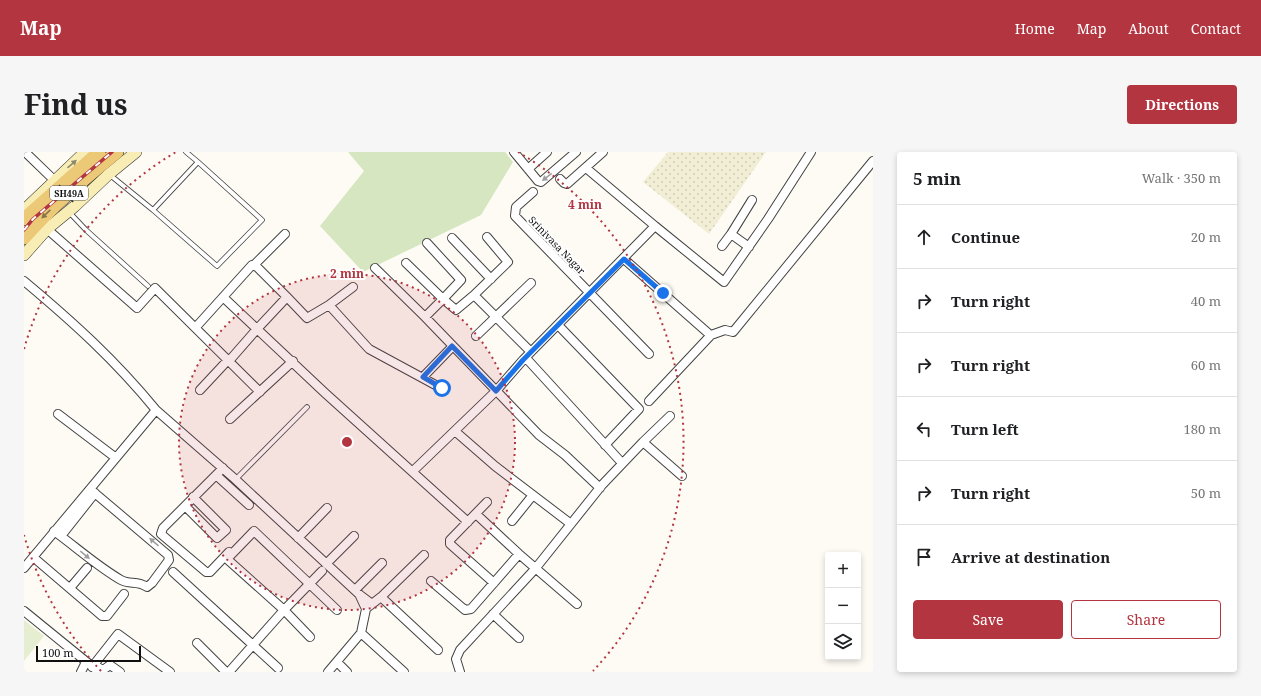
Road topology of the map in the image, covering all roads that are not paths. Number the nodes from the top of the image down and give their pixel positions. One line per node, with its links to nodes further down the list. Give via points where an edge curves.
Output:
1 (25, 152): 18 (street)
2 (85, 152): 18 (street, one-way to 2)
3 (99, 152): 24 (main road, SH49A)
4 (117, 152): 30 (main road, SH49A, one-way to 30, via 79,183)
5 (136, 152): 16 (street)
6 (186, 152): 13 (lane)
7 (514, 152): 15 (street)
8 (547, 152): 15 (street)
9 (576, 152): 15 (street, one-way to 15, via 542,182)
10 (603, 152): 14 (street)
11 (811, 152): 34 (street)
12 (873, 161): 56 (street, via 733,332 724,330)
13 (198, 162): 23 (lane); 23 (lane, via 262,220 217,266)
14 (586, 168): 17 (street, via 568,184 564,184); 25 (street)
15 (528, 169)
16 (109, 174): 21 (street); 23 (lane)
17 (560, 179)
18 (57, 182): 22 (street)
19 (533, 192): 45 (street, Srinivasa Nagar, via 516,207 515,216)
20 (752, 200): 28 (street)
21 (73, 207): 26 (street); 43 (lane, via 86,230)
22 (24, 210)
23 (153, 210)
24 (24, 219)
25 (655, 226): 34 (street, via 724,282); 36 (street)
26 (47, 228): 35 (street); 54 (street, via 137,308 155,288)
27 (285, 234): 38 (street)
28 (731, 234): 33 (street); 34 (street)
29 (487, 237): 40 (street, via 508,262)
30 (24, 238)
31 (452, 238): 40 (street)
32 (427, 243): 49 (street, via 461,280)
33 (722, 246)
34 (748, 247)
35 (24, 255)
36 (624, 259): 45 (street); 56 (street)
37 (406, 263): 49 (street)
38 (254, 265): 47 (street); 48 (street)
39 (375, 268): 51 (street)
40 (491, 279): 46 (street)
41 (24, 281): 70 (street, via 75,323 107,354 111,362 135,384)
42 (531, 283): 52 (street)
43 (148, 286)
44 (353, 287): 50 (street)
45 (590, 293): 53 (street); 59 (street)
46 (474, 296): 49 (street, via 456,310); 52 (street)
47 (223, 297): 54 (street); 55 (street)
48 (287, 297): 50 (street, via 307,318); 55 (street)
49 (443, 299): 51 (street)
50 (329, 305): 63 (street, via 369,350)
51 (425, 317): 58 (street)
52 (496, 317): 57 (street); 60 (street)
53 (558, 325): 60 (street); 76 (street, via 639,409)
54 (196, 327): 61 (street)
55 (257, 329): 61 (street); 62 (street)
56 (710, 335): 68 (street)
57 (476, 336)
58 (452, 346): 63 (street); 66 (street)
59 (649, 354)
60 (528, 355): 66 (street); 76 (street)
61 (228, 361): 65 (street); 67 (street)
62 (293, 362): 67 (street); 80 (street)
63 (423, 377): 64 (street)
64 (442, 388)
65 (200, 390)
66 (496, 391): 74 (street); 84 (street, via 539,435)
67 (260, 392): 73 (street)
68 (649, 401)
69 (307, 406): 83 (lane)
70 (156, 410): 77 (street); 79 (street)
71 (58, 414): 77 (street)
72 (670, 416): 75 (street)
73 (230, 418)
74 (456, 432): 80 (street); 86 (street)
75 (643, 442): 78 (street); 82 (street)
76 (605, 446): 78 (street)
77 (116, 458): 85 (street)
78 (622, 463): 84 (street)
79 (223, 468): 81 (street); 83 (street)
80 (413, 471): 93 (street)
81 (216, 475): 87 (street); 89 (street)
82 (682, 476)
83 (235, 480): 98 (street)
84 (600, 488): 95 (street)
85 (92, 491): 96 (street); 96 (street, one-way to 85, via 122,581 140,582 147,587 152,583 169,560 168,555)
86 (533, 495): 94 (street); 95 (street)
87 (193, 497): 90 (street); 90 (street, via 226,530 217,538)
88 (488, 502): 92 (street)
89 (249, 505)
90 (185, 506): 99 (street, via 163,528 161,534 206,572 210,572)
91 (328, 508): 98 (street)
92 (476, 514): 93 (street); 100 (street)
93 (468, 522): 110 (street, via 450,540 450,544)
94 (512, 522)
95 (571, 524): 107 (street)
96 (58, 533): 102 (street)
97 (354, 536): 106 (street)
98 (298, 538): 106 (street)
99 (241, 540)
100 (519, 554): 107 (street); 110 (street)
101 (424, 555): 115 (street)
102 (33, 557): 104 (street); 112 (street)
103 (382, 563): 113 (street)
104 (24, 568)
105 (87, 568): 112 (street)
106 (324, 568): 111 (street); 113 (street)
107 (535, 569): 116 (street); 121 (street)
108 (173, 572): 126 (street)
109 (431, 581): 110 (street, via 465,610 471,609)
110 (494, 583)
111 (309, 584): 118 (street); 118 (street, via 254,531 227,559); 119 (street)
112 (70, 588): 114 (street, via 104,617)
113 (357, 593): 117 (street)
114 (124, 594)
115 (381, 597): 117 (street); 127 (street)
116 (577, 604)
117 (369, 607): 122 (street)
118 (284, 610): 123 (street); 126 (street)
119 (337, 610)
120 (24, 611): 129 (street)
121 (493, 614): 124 (street); 138 (street, via 460,650 456,659)
122 (361, 633): 128 (street); 137 (street)
123 (310, 637)
124 (519, 638)
125 (197, 643): 134 (street)
126 (254, 644): 130 (street); 134 (street)
127 (438, 650)
128 (337, 662): 135 (street); 136 (street)
129 (93, 666): 131 (street); 132 (street, via 103,670 110,665); 133 (street, via 118,634)
130 (278, 668)
131 (81, 672)
132 (120, 672)
133 (170, 672)
134 (228, 672)
135 (328, 672)
136 (347, 672)
137 (404, 672)
138 (460, 672)

